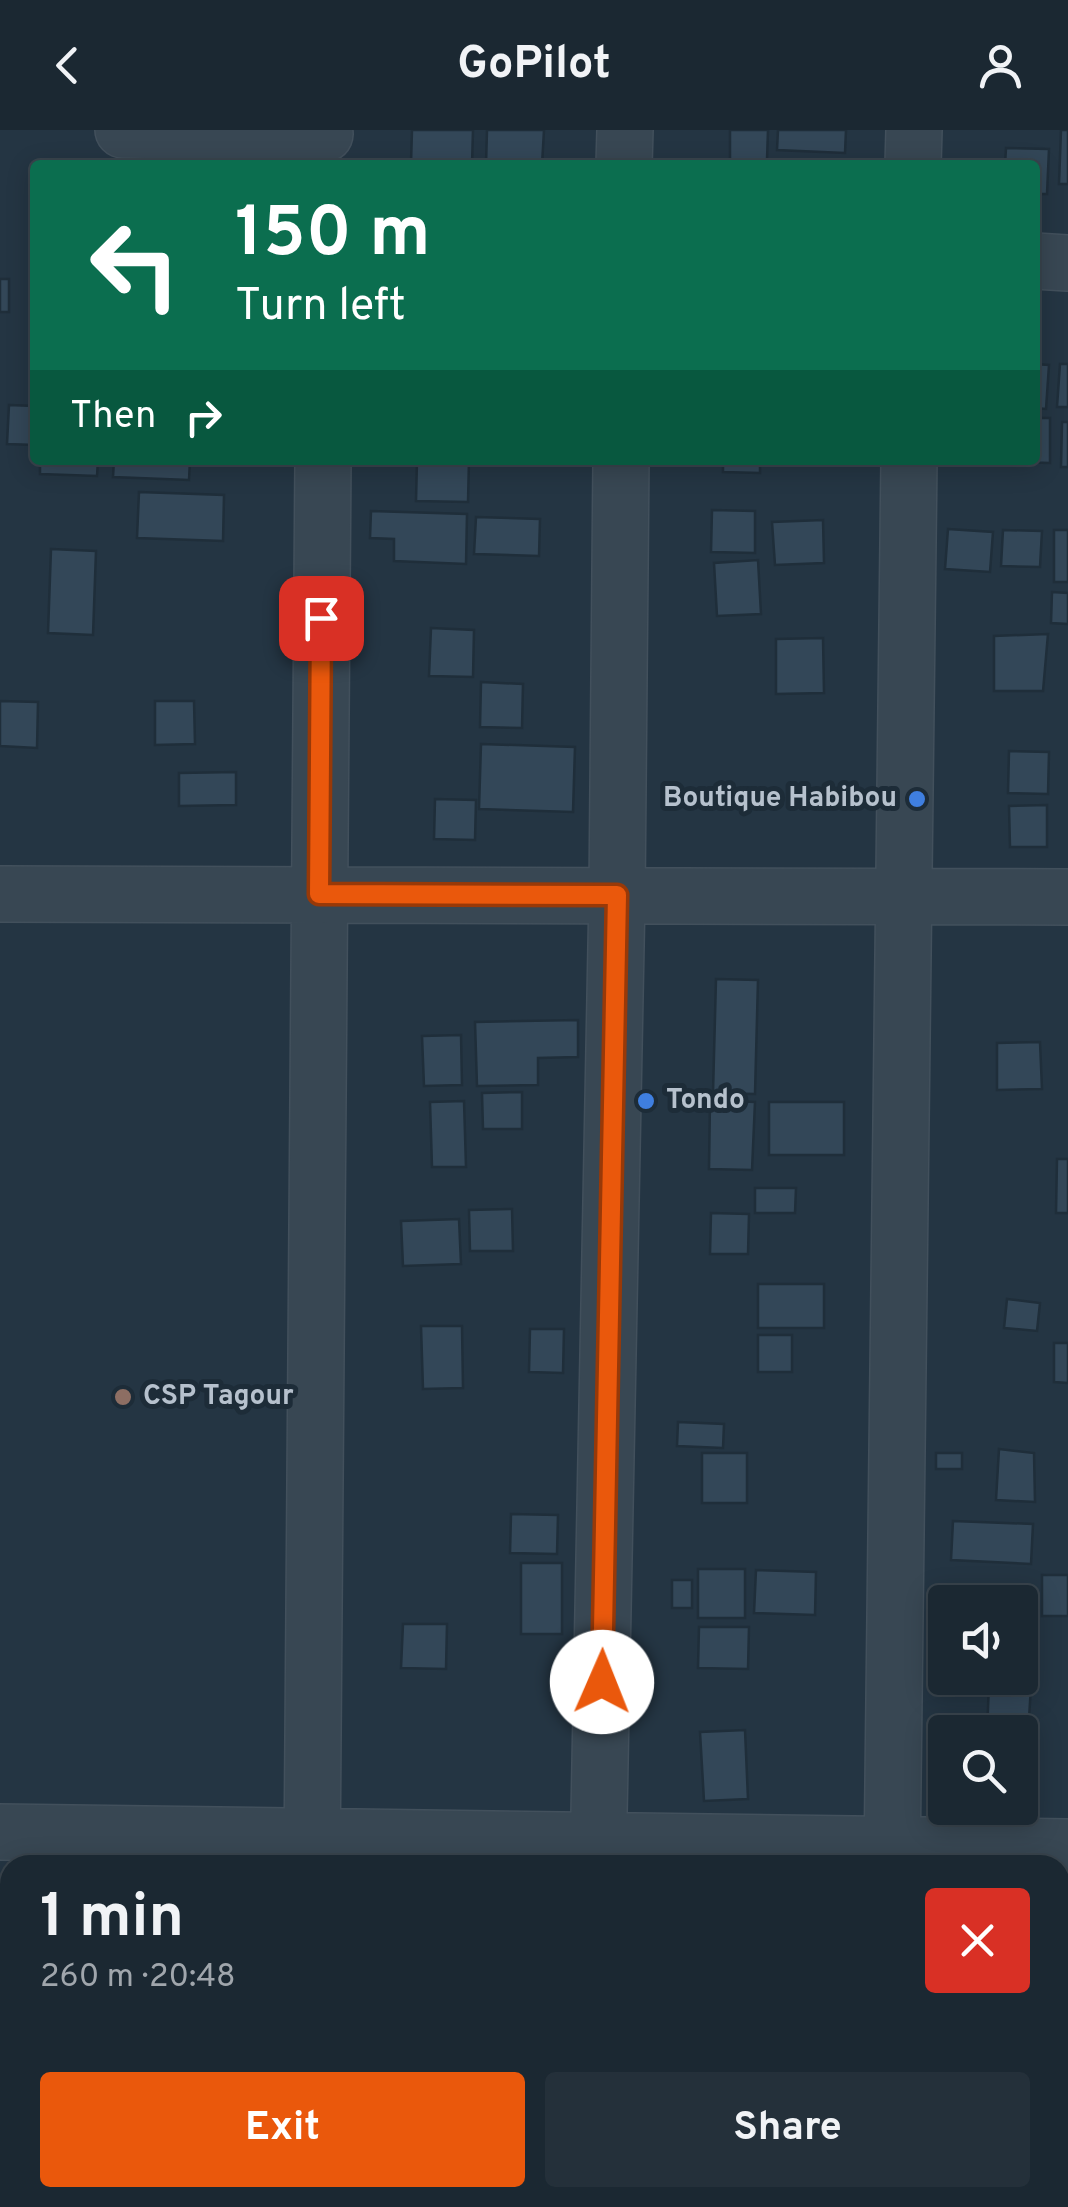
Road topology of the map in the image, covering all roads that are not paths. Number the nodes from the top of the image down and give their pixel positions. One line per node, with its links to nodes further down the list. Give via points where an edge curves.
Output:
1 (123, 130): 4 (street)
2 (624, 130): 5 (street)
3 (914, 130): 6 (street)
4 (325, 143)
5 (624, 160)
6 (914, 160)
7 (1040, 262): 8 (street)
8 (1068, 263)
9 (322, 465): 13 (street)
10 (621, 465): 14 (street)
11 (908, 465): 15 (street)
12 (0, 894): 13 (street)
13 (319, 894): 14 (street); 19 (street)
14 (617, 895): 15 (street); 20 (street)
15 (902, 896): 16 (street); 21 (street)
16 (1068, 897)
17 (0, 1832): 19 (street)
18 (1068, 1847): 21 (street)
19 (312, 1850): 20 (street)
20 (598, 1852): 21 (street)
21 (892, 1855)

